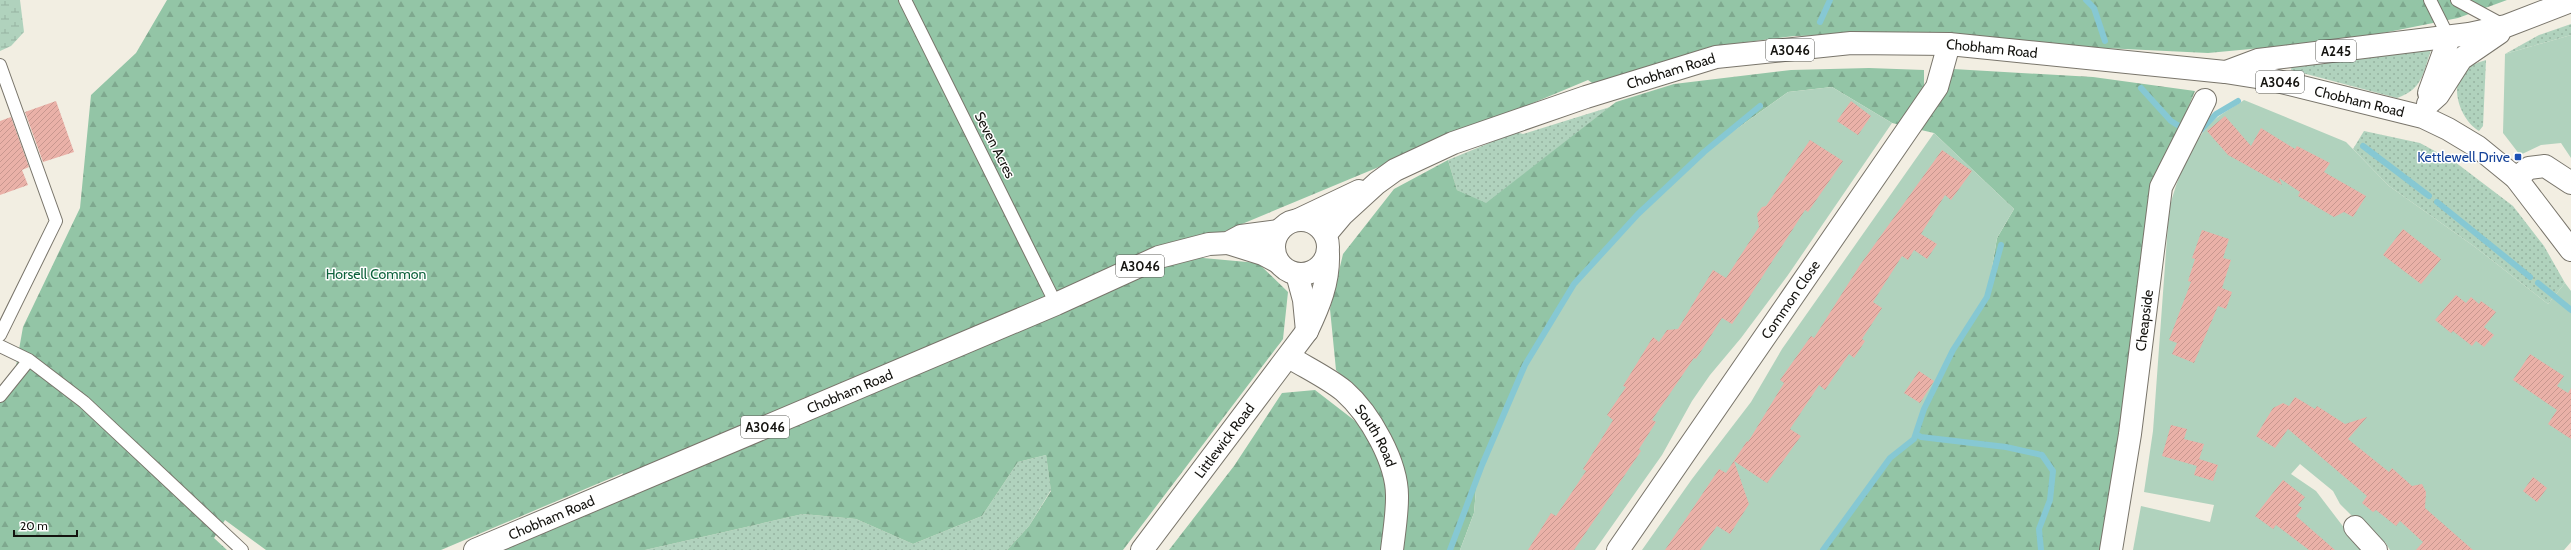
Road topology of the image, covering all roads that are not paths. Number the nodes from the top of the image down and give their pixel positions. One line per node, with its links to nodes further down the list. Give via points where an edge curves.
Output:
1 (905, 0): 23 (lane, Seven Acres)
2 (2430, 0): 6 (lane)
3 (2457, 0): 5 (lane)
4 (2571, 2): 5 (main road, A245)
5 (2506, 26): 6 (main road, A245); 12 (main road, A245, via 2461,59)
6 (2449, 38): 9 (main road, A245, via 2258,60); 12 (main road, via 2429,87)
7 (1949, 44): 9 (main road, Chobham Road / A3046); 14 (main road, Chobham Road / A3046, via 1850,43 1716,57 1586,97 1453,143 1395,170); 35 (main road, Common Close, via 1937,87)
8 (0, 65): 10 (lane)
9 (2225, 72): 12 (main road, Chobham Road / A3046)
10 (5, 96): 25 (lane, via 56,221)
11 (2205, 100): 36 (main road, Cheapside, via 2161,187)
12 (2426, 111): 13 (main road, Chobham Road / A3046, via 2470,141)
13 (2516, 178): 15 (main road, via 2529,168 2545,166); 20 (main road, Chobham Road / A3046)
14 (1377, 183): 16 (main road, Chobham Road / A3046); 19 (main road, Chobham Road / A3046)
15 (2571, 183)
16 (1300, 219): 17 (main road, via 1286,224); 19 (main road, via 1320,226)
17 (1279, 231): 18 (main road, Chobham Road / A3046, via 1241,236); 21 (main road, via 1274,245)
18 (1228, 243): 21 (main road, Chobham Road / A3046, via 1264,254); 23 (main road, Chobham Road / A3046, via 1209,244 1159,257)
19 (1327, 244): 22 (main road, via 1318,269 1306,274); 24 (main road, Littlewick Road, via 1329,268 1321,303)
20 (2571, 250)
21 (1278, 262): 22 (main road, via 1289,272)
22 (1297, 274): 24 (main road)
23 (1056, 304): 32 (main road, Chobham Road / A3046)
24 (1308, 331): 27 (main road, Littlewick Road)
25 (0, 335)
26 (0, 346): 28 (lane)
27 (1290, 357): 33 (main road, Littlewick Road); 34 (main road, South Road, via 1344,391 1379,436 1391,462 1397,497)
28 (29, 360): 29 (lane); 31 (lane, via 84,402)
29 (0, 396)
30 (2355, 527): 37 (main road)
31 (242, 550)
32 (475, 550)
33 (1142, 550)
34 (1392, 550)
35 (1618, 550)
36 (2112, 550)
37 (2376, 550)

